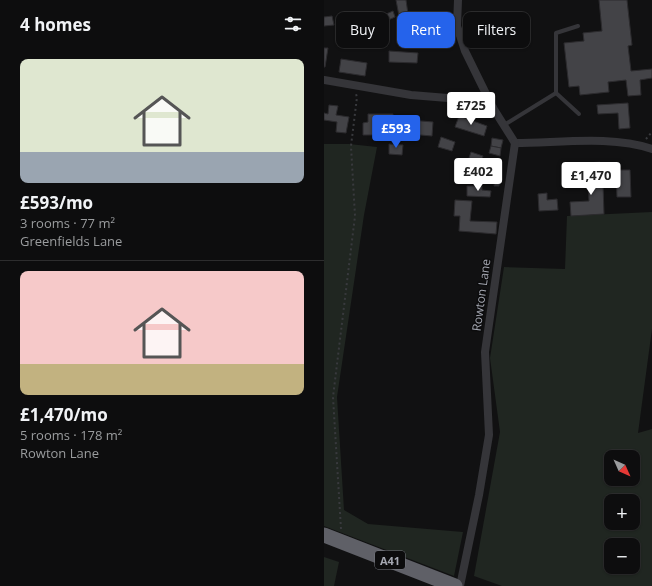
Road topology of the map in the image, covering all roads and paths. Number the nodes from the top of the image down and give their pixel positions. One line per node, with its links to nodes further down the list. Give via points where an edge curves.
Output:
1 (458, 0): 6 (street, via 457,26 463,45)
2 (578, 26): 5 (lane, via 556,33)
3 (324, 80): 4 (street)
4 (348, 84): 6 (street, via 411,95 472,100); 12 (path, via 357,97 351,146 355,216 333,397)
5 (556, 93): 7 (lane); 8 (lane)
6 (493, 108): 8 (street)
7 (579, 114)
8 (504, 125): 9 (street)
9 (516, 144): 10 (street, via 605,142 641,145); 14 (street, Rowton Lane, via 485,352 489,435)
10 (652, 149)
11 (324, 535): 12 (highway, A41)
12 (342, 542): 13 (highway, A41)
13 (455, 586)
14 (460, 586)

